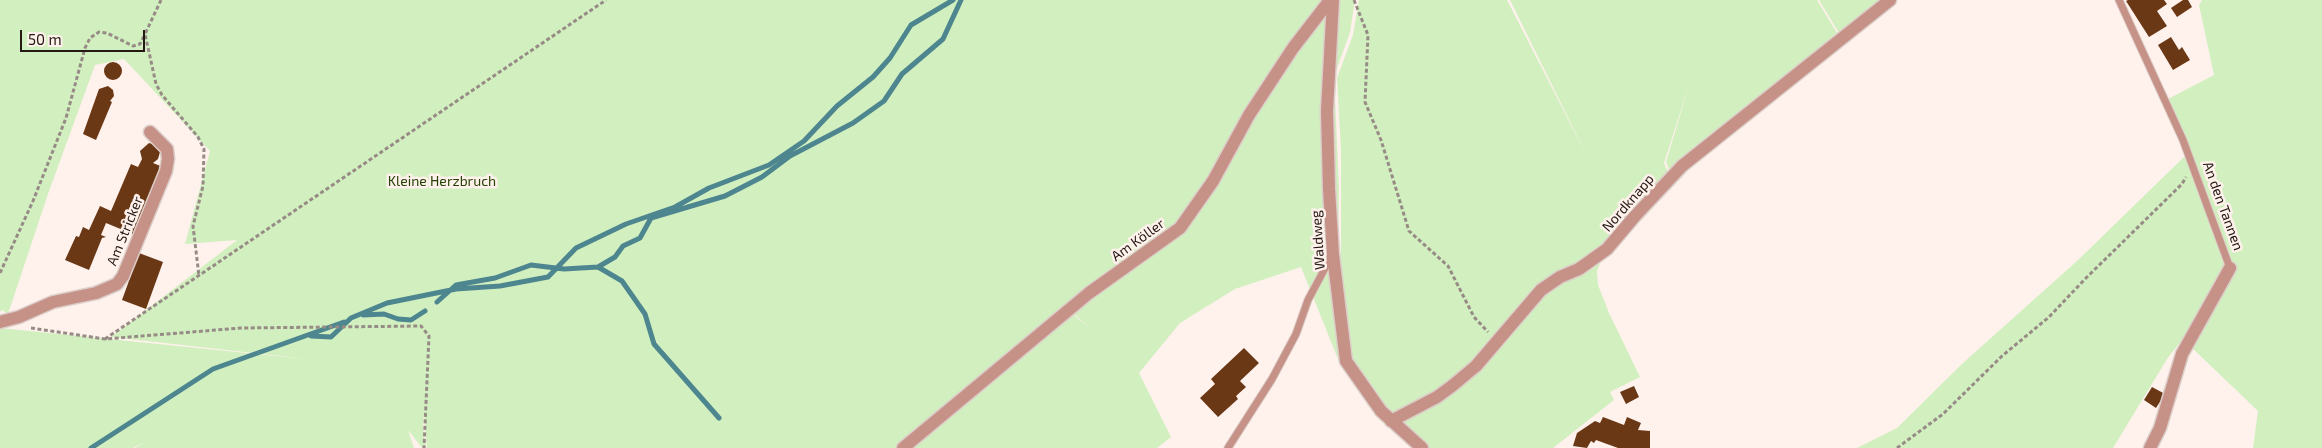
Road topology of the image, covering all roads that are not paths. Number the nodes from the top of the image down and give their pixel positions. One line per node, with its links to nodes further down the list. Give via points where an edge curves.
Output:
1 (1331, 0): 5 (street, Waldweg, via 1327,111); 9 (street, Am Köller, via 1254,106 1213,181 1180,228 1089,293)
2 (1890, 0): 8 (street, Nordknapp, via 1682,166 1607,250 1541,290 1476,366 1437,398)
3 (2119, 0): 6 (lane, An den Tannen, via 2159,85)
4 (150, 132): 7 (street, Am Stricker, via 167,149 166,171 117,284)
5 (1333, 255): 8 (street, Waldweg, via 1346,361); 10 (lane, via 1308,300 1296,334)
6 (2230, 268): 12 (street, An den Tannen, via 2182,354 2160,428)
7 (0, 322)
8 (1390, 421): 11 (street, Waldweg)
9 (903, 448)
10 (1228, 448)
11 (1422, 448)
12 (2150, 448)

